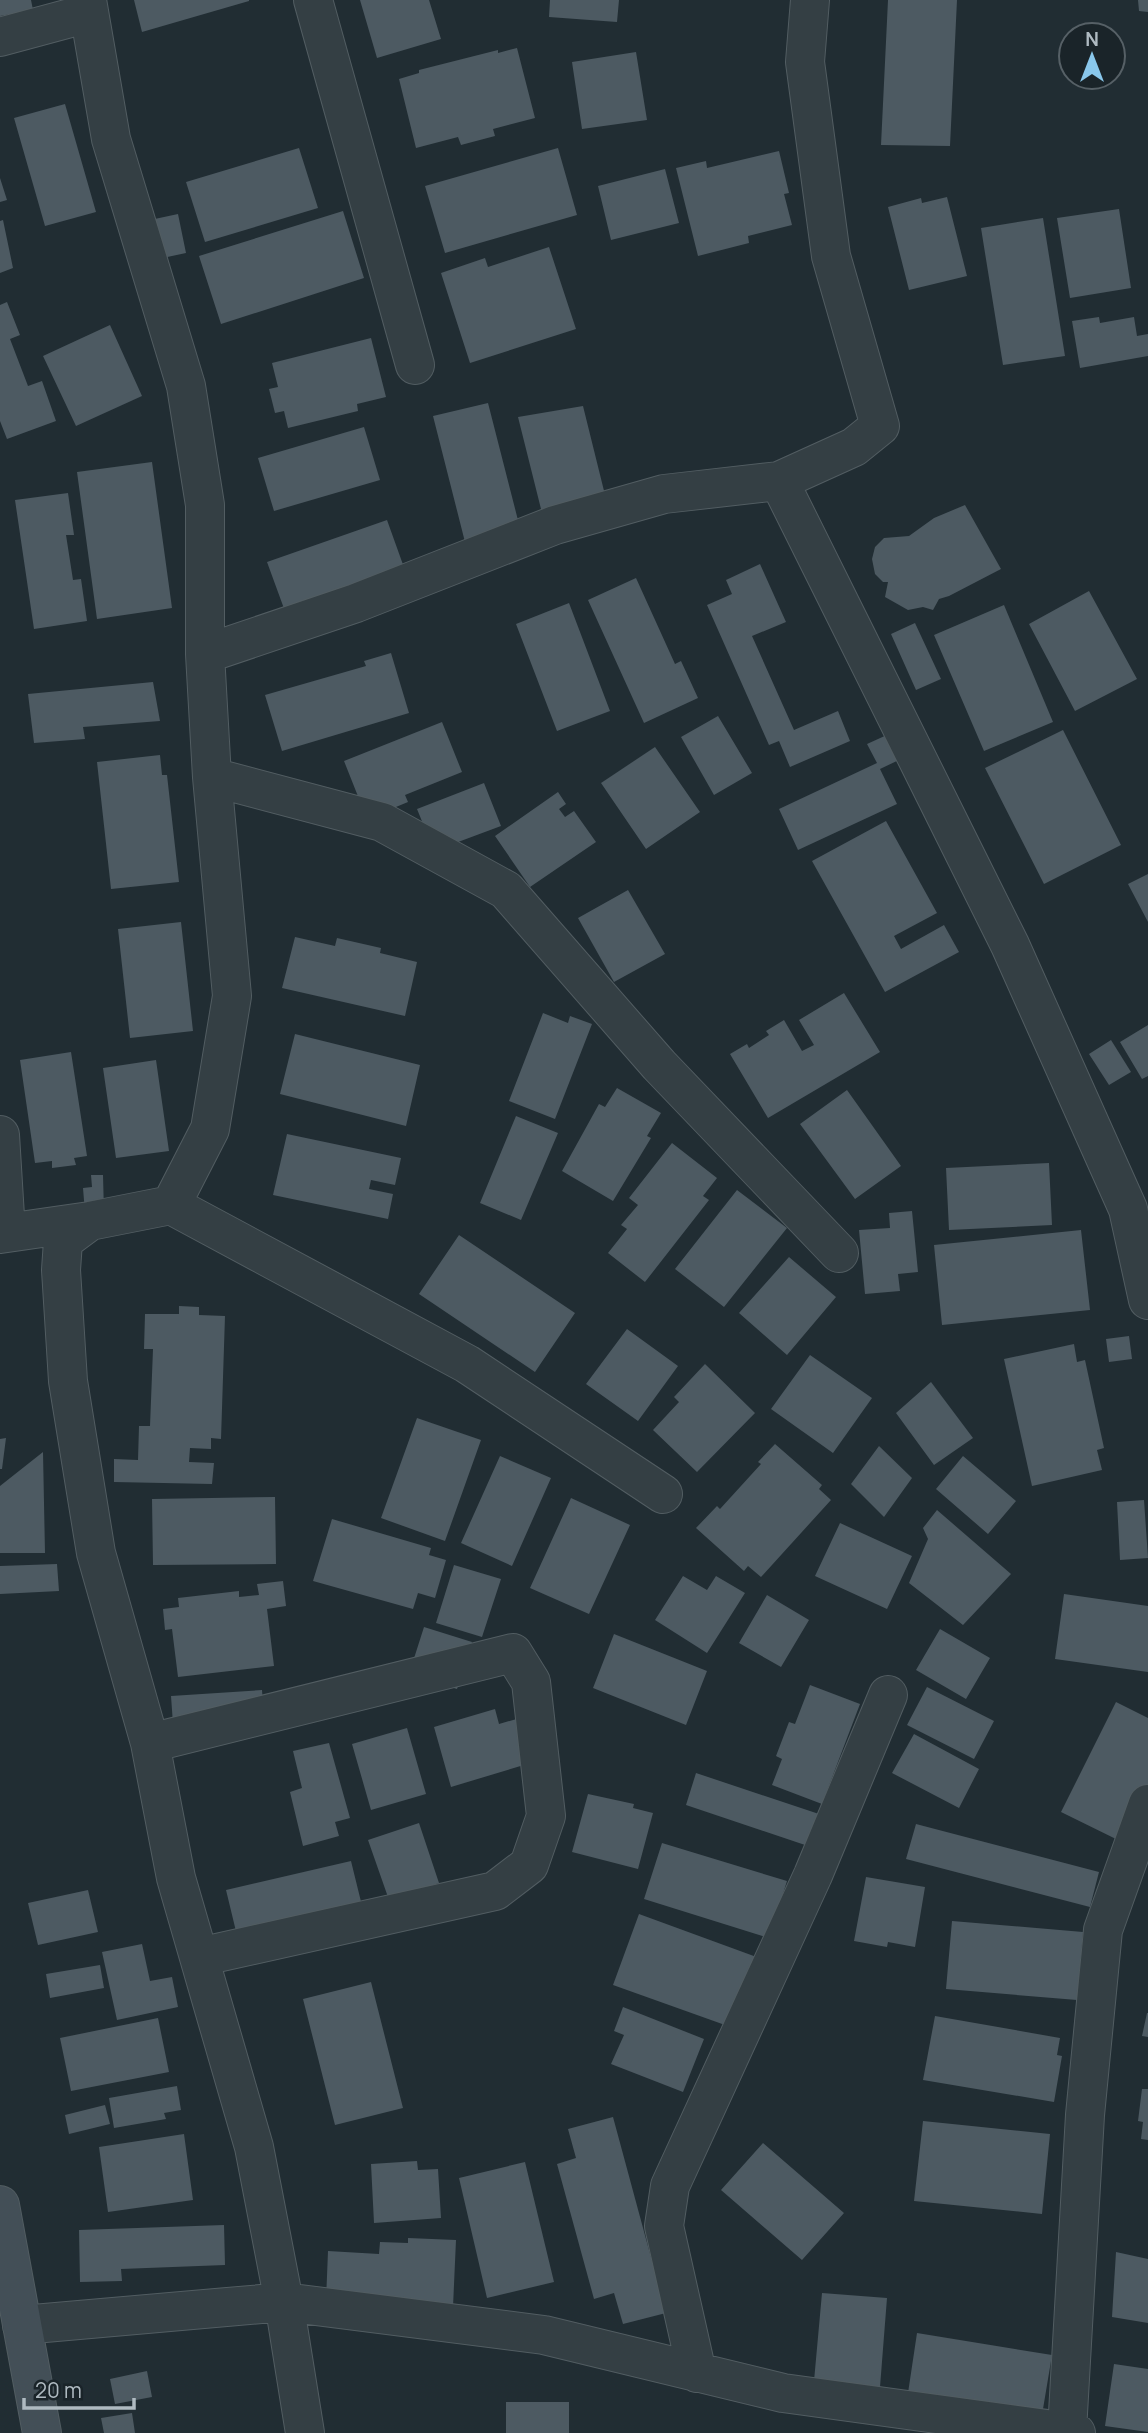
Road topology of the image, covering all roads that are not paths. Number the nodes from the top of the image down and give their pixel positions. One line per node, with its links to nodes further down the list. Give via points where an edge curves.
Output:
1 (313, 0): 5 (street)
2 (810, 0): 6 (street, via 805,62 831,256 880,426 854,447)
3 (88, 7): 4 (street); 7 (street, via 111,139 186,386 205,505)
4 (0, 37)
5 (415, 365)
6 (779, 481): 7 (street, via 664,494 555,525 356,603); 14 (street, via 1010,945 1128,1209)
7 (205, 654): 8 (street)
8 (212, 777): 10 (street, via 232,996 210,1129); 13 (street, via 382,822 506,890 659,1065)
9 (0, 1135): 12 (street)
10 (171, 1205): 11 (street); 15 (street, via 467,1364)
11 (90, 1221): 12 (street); 17 (street, via 63,1241 68,1381 96,1553)
12 (3, 1234)
13 (839, 1253)
14 (1148, 1300)
15 (663, 1494)
16 (888, 1695): 23 (street, via 813,1875 670,2186 664,2226)
17 (150, 1743): 19 (street, via 176,1878); 19 (street, via 513,1653 531,1682 546,1816 529,1865 495,1891)
18 (1148, 1804): 24 (street, via 1103,1930 1085,2115)
19 (199, 1957): 21 (street, via 254,2147)
20 (0, 2205): 22 (main road)
21 (284, 2302): 22 (street); 23 (street, via 544,2335); 26 (street)
22 (22, 2325): 25 (main road)
23 (697, 2373): 24 (street, via 783,2393)
24 (1072, 2432)
25 (42, 2433)
26 (305, 2433)

